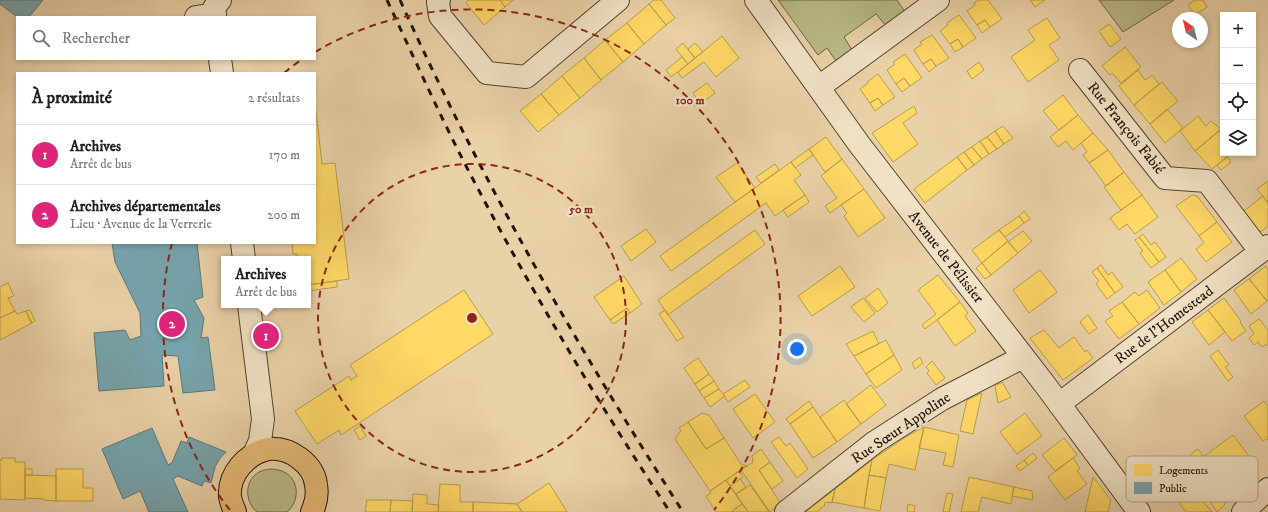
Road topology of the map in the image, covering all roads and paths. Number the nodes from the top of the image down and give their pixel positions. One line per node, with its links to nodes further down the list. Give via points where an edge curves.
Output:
1 (439, 0): 2 (street, via 440,16 487,73 526,76)
2 (618, 0)
3 (756, 0): 8 (street, Avenue de Pélissier)
4 (938, 0): 8 (street)
5 (220, 60): 7 (street)
6 (1080, 70): 10 (street, Rue François Fabié, via 1165,178 1207,181)
7 (222, 72)
8 (819, 87): 13 (street, Avenue de Pélissier, via 859,144)
9 (242, 244): 11 (street)
10 (1264, 248): 14 (street, Rue de l'Homestead)
11 (244, 256)
12 (250, 308): 15 (street)
13 (1023, 357): 14 (street, Avenue de Pélissier); 25 (street, Rue Sœur Appoline, via 942,399 881,438)
14 (1059, 404): 19 (street, Avenue de Pélissier)
15 (263, 419): 16 (street); 17 (street, via 260,441)
16 (284, 450): 17 (main road, via 270,449); 24 (main road, via 300,458 310,469 316,484)
17 (254, 454): 23 (main road, via 238,467 231,483)
18 (1268, 489): 20 (street)
19 (1126, 494)
20 (1258, 498)
21 (1132, 502): 26 (street, Avenue de Pélissier)
22 (1254, 502): 27 (street)
23 (227, 507)
24 (317, 508)
25 (786, 512)
26 (1139, 512)
27 (1243, 512)

